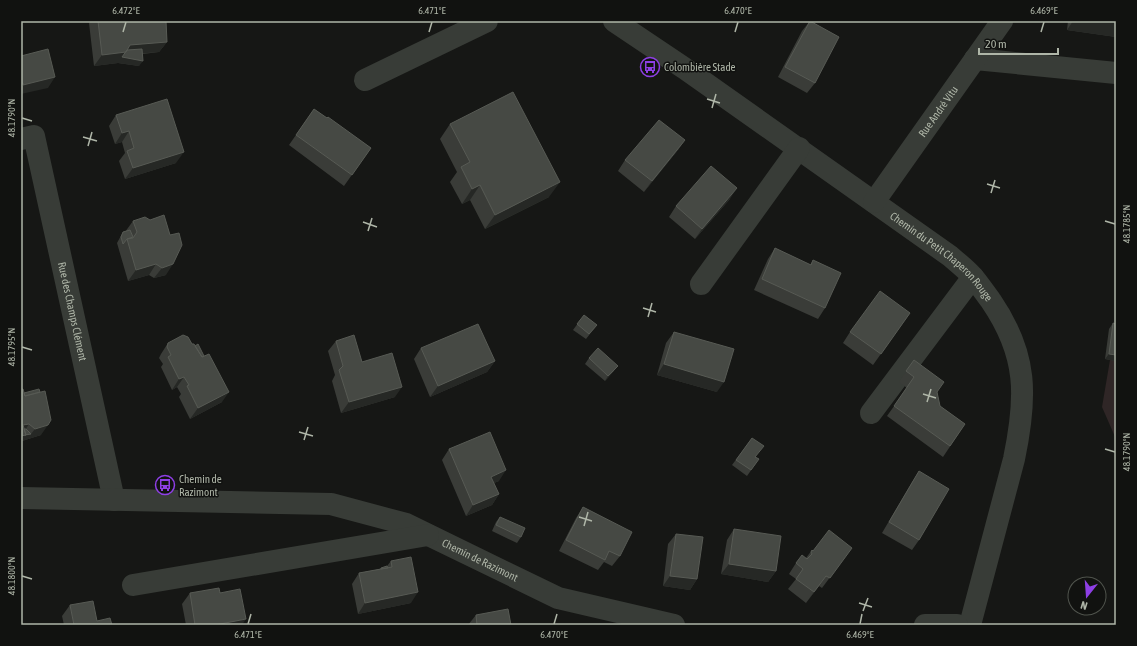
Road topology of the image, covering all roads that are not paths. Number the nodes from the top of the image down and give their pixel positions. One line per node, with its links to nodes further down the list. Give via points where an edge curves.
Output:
1 (487, 21): 6 (street)
2 (614, 21): 8 (street, Chemin du Petit Chaperon Rouge)
3 (1002, 21): 4 (street, Rue André Vitu)
4 (976, 59): 5 (street); 9 (street, Rue André Vitu)
5 (1116, 73)
6 (365, 80)
7 (21, 139): 14 (street, Rue des Champs Clément, via 34,136)
8 (799, 148): 9 (street, Chemin du Petit Chaperon Rouge); 11 (street)
9 (874, 202): 10 (street, Chemin du Petit Chaperon Rouge, via 950,256)
10 (973, 277): 12 (street); 20 (street, Chemin du Petit Chaperon Rouge, via 1009,331 1022,377 1022,407 1014,459)
11 (701, 284)
12 (871, 413)
13 (21, 498): 14 (street, Chemin de Razimont)
14 (114, 500): 15 (street, Chemin de Razimont, via 331,504 406,524)
15 (428, 535): 16 (street); 17 (street, Chemin de Razimont, via 558,598)
16 (133, 585)
17 (674, 625)
18 (925, 625): 19 (street)
19 (957, 625)
20 (970, 625)

